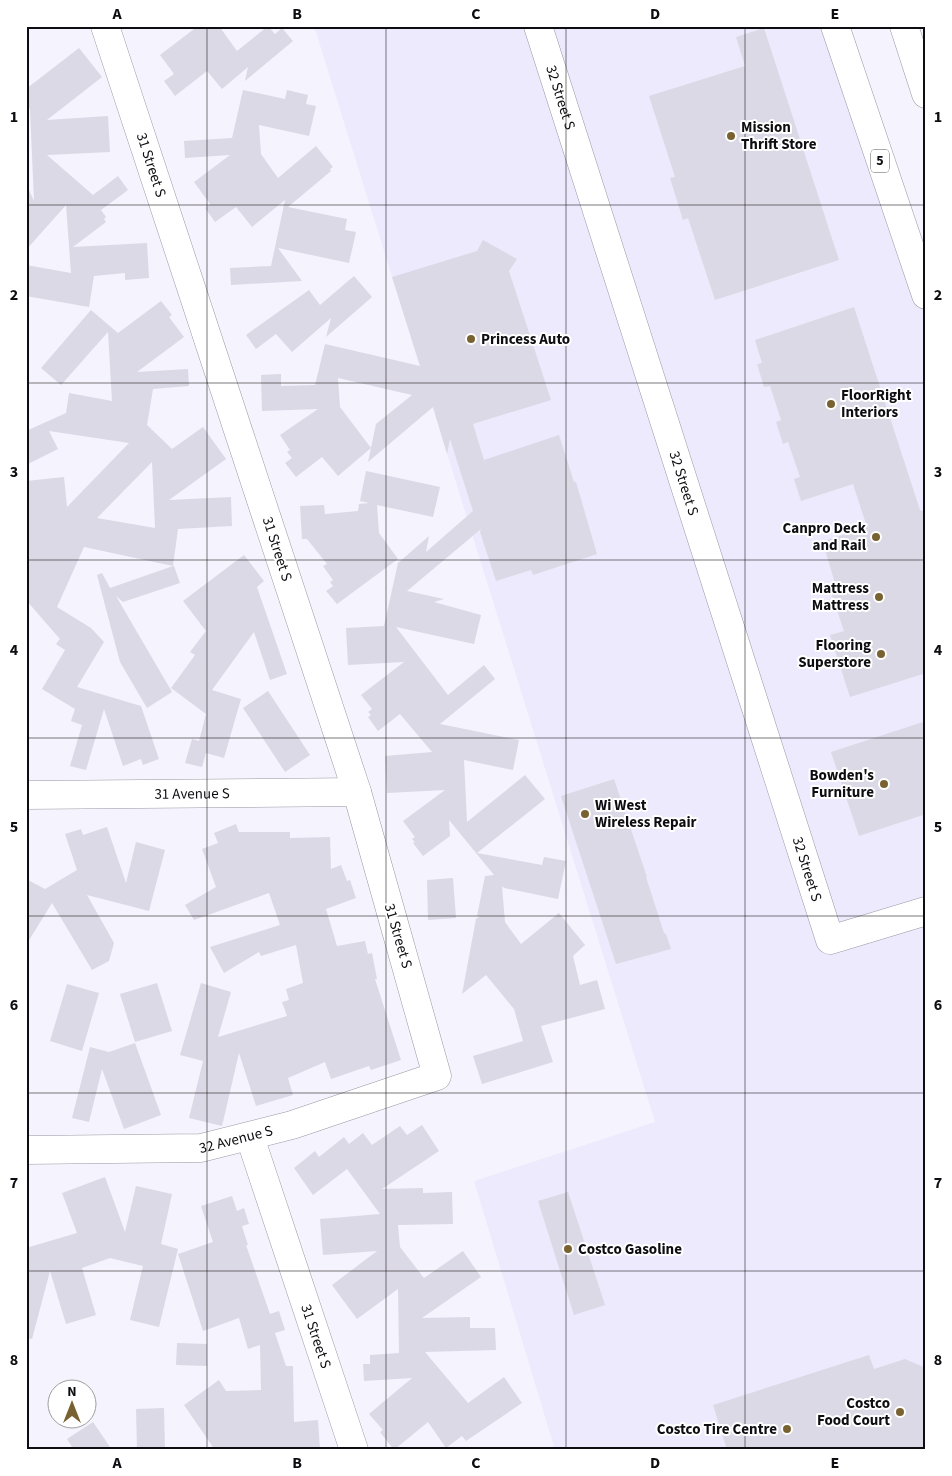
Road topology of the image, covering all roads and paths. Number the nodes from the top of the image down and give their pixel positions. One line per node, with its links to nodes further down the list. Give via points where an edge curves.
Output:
1 (105, 26): 7 (street, 31 Street S)
2 (538, 26): 9 (street, 32 Street S, via 830,940)
3 (835, 26): 6 (street, 5)
4 (904, 26): 5 (street)
5 (926, 94)
6 (926, 295)
7 (357, 792): 8 (street, 31 Avenue S); 10 (street, 31 Street S)
8 (26, 795)
9 (926, 910)
10 (437, 1076): 11 (street, 32 Avenue S)
11 (250, 1136): 12 (street, 32 Avenue S, via 201,1148); 13 (street, 31 Street S)
12 (26, 1150)
13 (354, 1450)

